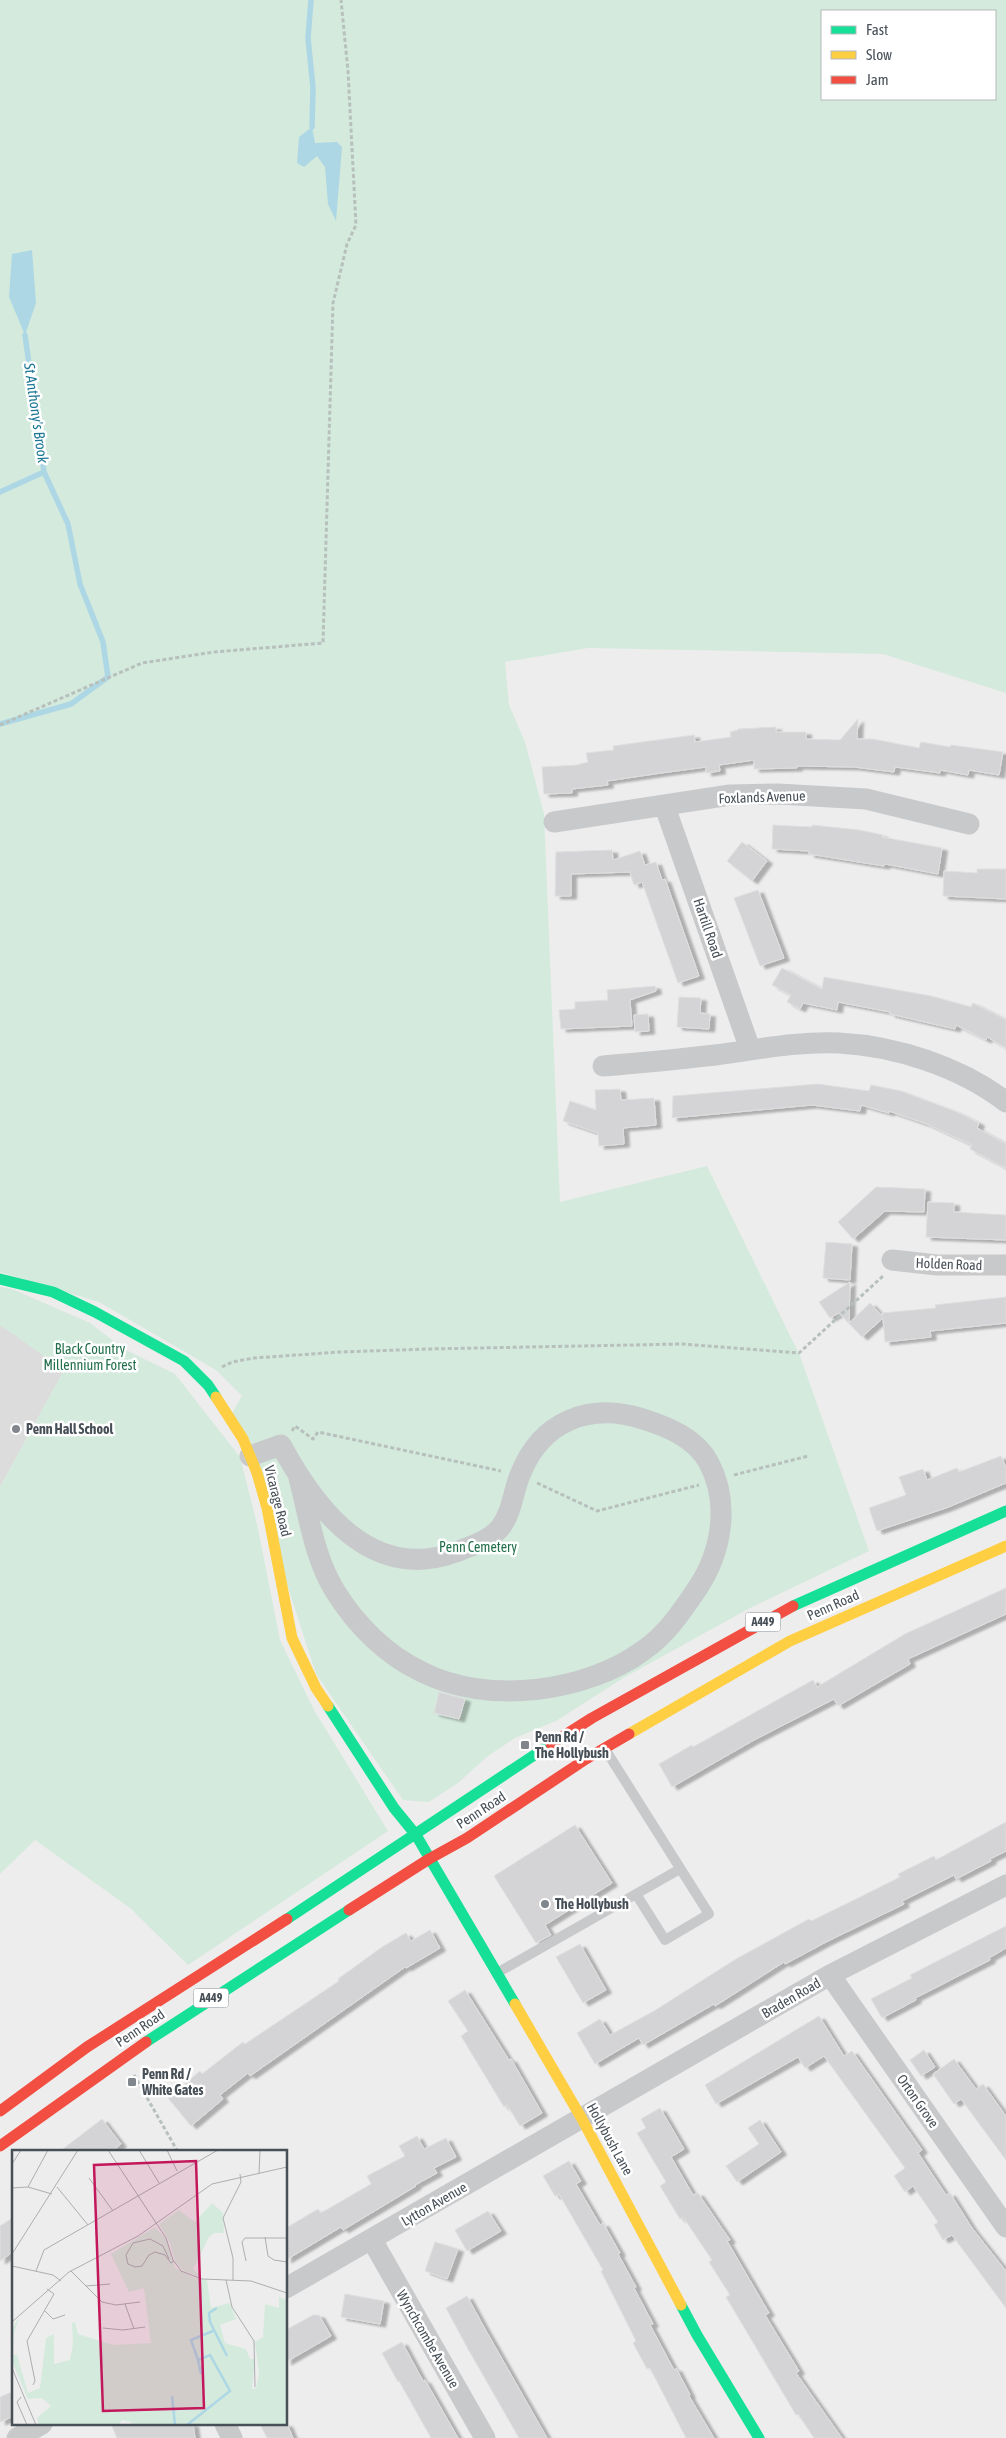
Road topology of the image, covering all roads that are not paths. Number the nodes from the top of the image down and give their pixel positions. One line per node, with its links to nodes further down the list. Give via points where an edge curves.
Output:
1 (665, 806): 2 (street, Foxlands Avenue); 3 (street, Foxlands Avenue, via 730,796 820,795 866,799); 4 (street, Hartill Road)
2 (554, 822)
3 (969, 824)
4 (750, 1049): 5 (street); 6 (street, via 839,1043 874,1048 941,1067 976,1082)
5 (603, 1066)
6 (1006, 1102)
7 (892, 1260): 8 (street, Holden Road, via 947,1265)
8 (1006, 1265)
9 (0, 1279): 10 (main road, Vicarage Road, via 53,1292 184,1361 208,1385 243,1439)
10 (250, 1456): 11 (street, via 281,1445); 15 (main road, Vicarage Road, via 267,1508 292,1638 316,1688 394,1808)
11 (299, 1478): 11 (street, via 320,1562 352,1616 374,1639 410,1666 456,1685 484,1689 544,1689 613,1670 645,1650 669,1628 703,1580 719,1538 720,1495 709,1463 700,1449 686,1437 662,1425 620,1414 591,1413 565,1420 530,1454 499,1529 467,1548 429,1559 391,1555 353,1537 335,1524)
12 (1006, 1511): 15 (main road, Penn Road / A449, via 786,1609 592,1718)
13 (1006, 1546): 14 (main road, Penn Road / A449, via 790,1641)
14 (604, 1748): 16 (main road, Penn Road / A449, via 467,1838); 17 (lane)
15 (416, 1835): 16 (main road, Vicarage Road); 22 (main road, Penn Road / A449, via 87,2047)
16 (429, 1859): 20 (main road, Hollybush Lane); 24 (main road, Penn Road / A449, via 246,1975 122,2058)
17 (680, 1869): 19 (lane); 19 (lane, via 709,1914 665,1940)
18 (1006, 1885): 21 (street, Braden Road)
19 (636, 1894): 20 (lane)
20 (496, 1973): 23 (main road, Hollybush Lane)
21 (830, 1975): 23 (street, Braden Road); 25 (street, Orton Grove)
22 (0, 2111)
23 (582, 2119): 26 (street, Lytton Avenue); 33 (main road, Hollybush Lane, via 698,2335)
24 (0, 2146)
25 (1006, 2227)
26 (372, 2240): 27 (street, Lytton Avenue); 32 (street, Wynchcombe Avenue)
27 (288, 2287)
28 (38, 2426): 30 (street)
29 (226, 2426): 31 (street)
30 (17, 2438)
31 (232, 2438)
32 (485, 2438)
33 (759, 2438)

